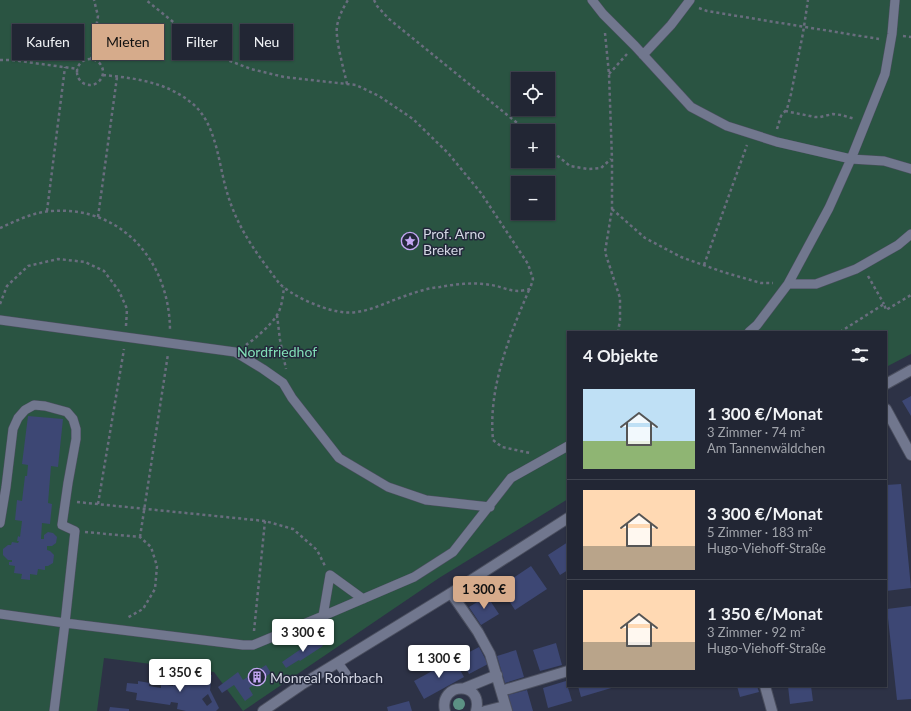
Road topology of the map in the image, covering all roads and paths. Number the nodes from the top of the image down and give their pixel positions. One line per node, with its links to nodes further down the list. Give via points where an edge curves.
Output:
1 (94, 0): 15 (path, via 98,16)
2 (146, 0): 21 (path, via 214,55 251,69 284,77)
3 (348, 0): 21 (path, via 337,27)
4 (374, 0): 24 (path, via 389,19)
5 (592, 0): 9 (lane)
6 (689, 0): 10 (path, via 695,7 707,11); 13 (lane, via 671,25)
7 (808, 0): 10 (path)
8 (895, 0): 11 (lane)
9 (603, 14): 12 (lane); 18 (path)
10 (804, 26): 11 (path); 22 (path, via 791,94)
11 (891, 41): 23 (lane, via 885,74)
12 (635, 46): 13 (lane); 18 (path)
13 (643, 54): 25 (lane, via 691,107 727,126)
14 (0, 60): 16 (path)
15 (91, 60): 17 (path, via 83,62); 19 (path, via 102,66)
16 (65, 67): 17 (path); 32 (path)
17 (78, 69): 19 (path, via 81,80 87,84 95,84)
18 (609, 74): 28 (path)
19 (103, 75): 20 (path)
20 (117, 77): 33 (path); 39 (path, via 156,83 178,93 194,105 213,137 231,206 239,225 252,248)
21 (347, 84): 40 (path, via 356,85 379,96 413,119 448,153 482,193 528,264 533,279)
22 (785, 111): 23 (path, via 815,117 841,115); 26 (path)
23 (865, 123): 29 (lane)
24 (518, 124)
25 (751, 134): 26 (lane); 36 (path)
26 (773, 141): 29 (lane)
27 (555, 154): 28 (path, via 570,166 588,169 601,168)
28 (612, 159): 31 (path)
29 (851, 159): 30 (lane, via 884,161); 38 (lane, via 829,208)
30 (911, 169)
31 (612, 208): 36 (path, via 645,238); 46 (path, via 605,252 620,298)
32 (47, 211): 33 (path, via 70,211); 34 (path)
33 (98, 218): 50 (path, via 126,232 142,247 152,262 167,299)
34 (0, 228)
35 (911, 234): 37 (lane, via 898,245)
36 (704, 265): 38 (path, via 760,283)
37 (862, 266): 38 (lane, via 816,284); 43 (path)
38 (788, 284): 47 (lane)
39 (284, 287): 40 (path, via 296,296 335,311 356,313 406,295 458,284 490,285 516,291); 44 (path)
40 (530, 289): 58 (path, via 510,335 494,395 492,440 502,447 530,452)
41 (911, 295): 43 (path, via 886,310)
42 (0, 304): 49 (path, via 8,286 28,266 58,259 85,262 104,271 119,291 127,309)
43 (884, 304): 48 (path)
44 (277, 314): 51 (path, via 254,340); 52 (path)
45 (0, 320): 49 (lane)
46 (618, 331)
47 (750, 331)
48 (842, 331)
49 (125, 338): 50 (lane); 60 (path)
50 (170, 343): 51 (lane); 62 (path)
51 (235, 352): 61 (lane, via 283,383 339,458 388,487 426,500)
52 (286, 370)
53 (911, 370): 54 (street)
54 (887, 383)
55 (887, 411): 57 (street)
56 (567, 447): 58 (lane)
57 (911, 455)
58 (546, 459): 61 (lane, via 511,478)
59 (65, 501): 60 (path); 65 (lane, via 76,439 73,419 67,412 54,407 34,405 25,410 13,429); 66 (lane, via 62,525)
60 (98, 504): 62 (path)
61 (490, 507): 70 (lane, via 453,552 414,577)
62 (144, 509): 64 (path); 67 (path)
63 (567, 519): 69 (street)
64 (265, 520): 68 (path, via 293,529 316,550); 75 (path)
65 (0, 523)
66 (75, 531): 67 (path); 73 (lane)
67 (140, 537): 74 (path, via 151,547 158,566 155,589 143,609 127,617)
68 (330, 575): 70 (lane); 72 (lane)
69 (451, 593): 76 (street); 79 (street, via 478,632 490,654)
70 (363, 599): 72 (lane)
71 (0, 614): 73 (lane)
72 (323, 616): 75 (lane)
73 (65, 623): 74 (lane); 84 (lane)
74 (123, 630): 75 (lane)
75 (253, 645)
76 (338, 663): 78 (lane); 85 (street)
77 (567, 671): 82 (street)
78 (346, 674)
79 (497, 675): 81 (street); 82 (street)
80 (765, 687): 89 (street)
81 (465, 688): 86 (street, via 455,689 447,694 444,701); 87 (street, via 476,697)
82 (501, 691): 83 (street)
83 (506, 709): 88 (street)
84 (54, 711)
85 (263, 711)
86 (445, 711)
87 (476, 711)
88 (485, 711)
89 (772, 711)

